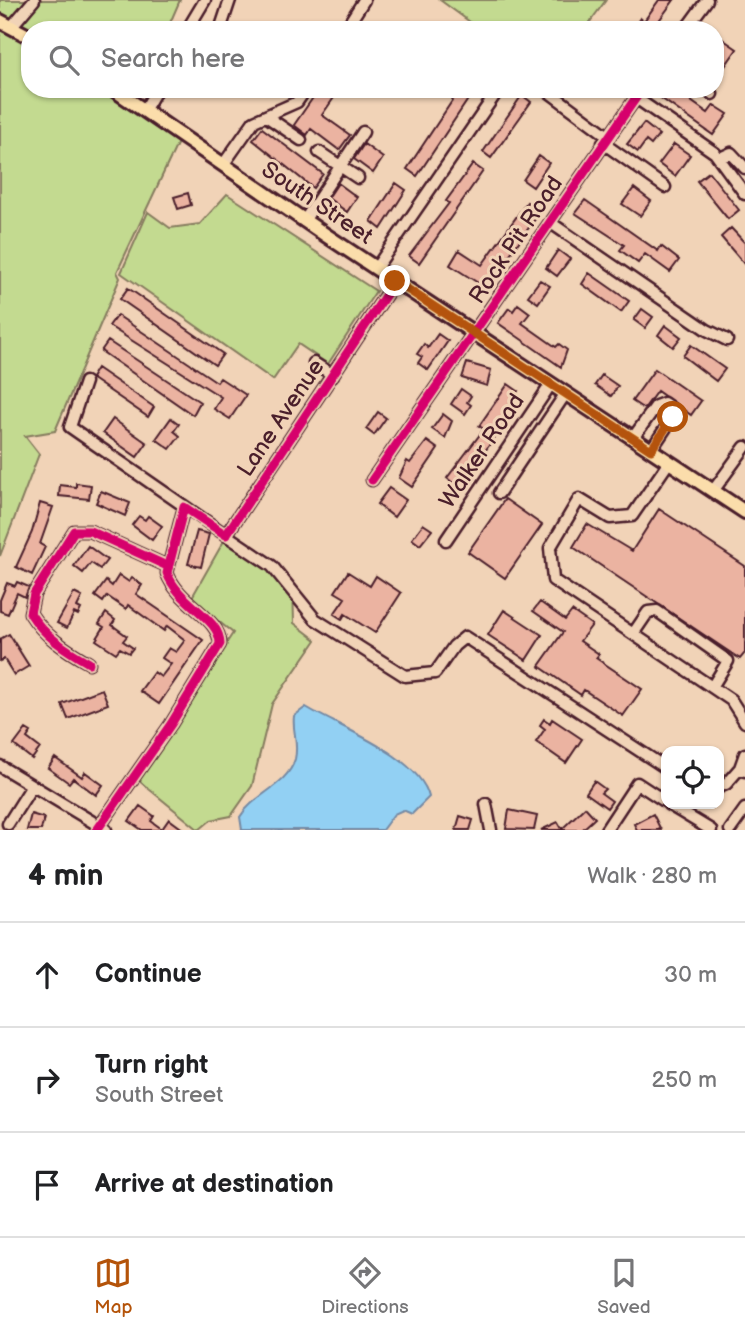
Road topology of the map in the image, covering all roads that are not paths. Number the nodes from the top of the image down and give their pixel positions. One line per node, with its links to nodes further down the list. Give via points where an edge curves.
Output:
1 (34, 0): 10 (street)
2 (205, 0): 6 (street)
3 (230, 0): 7 (street)
4 (364, 0): 8 (street)
5 (707, 0): 9 (street)
6 (192, 21)
7 (223, 21)
8 (351, 21)
9 (692, 21)
10 (6, 23)
11 (126, 98): 18 (main road, South Street)
12 (152, 98): 18 (street)
13 (300, 98): 19 (street)
14 (493, 98): 33 (street)
15 (556, 98): 21 (street)
16 (636, 98): 21 (street, Rock Pit Road)
17 (644, 98): 24 (street)
18 (144, 111): 25 (main road, South Street)
19 (266, 116): 22 (street); 25 (street, via 254,121)
20 (362, 132): 26 (street)
21 (606, 139): 29 (street); 32 (street, Rock Pit Road)
22 (301, 140)
23 (319, 152): 26 (street)
24 (720, 158): 27 (street, via 731,153); 30 (street)
25 (223, 165): 31 (main road, South Street)
26 (339, 165): 28 (street); 31 (street)
27 (745, 168)
28 (358, 178)
29 (665, 187)
30 (745, 194)
31 (304, 221): 33 (main road, South Street)
32 (551, 223): 35 (street, Rock Pit Road); 36 (street)
33 (376, 268): 34 (main road, South Street)
34 (395, 281): 35 (main road, South Street); 38 (street, Lane Avenue)
35 (476, 334): 40 (main road, South Street); 46 (street, Rock Pit Road)
36 (727, 340)
37 (314, 363): 38 (street)
38 (333, 375): 51 (street, Lane Avenue)
39 (85, 382): 49 (street, via 70,427)
40 (551, 384): 41 (main road, South Street); 52 (street, Walker Road)
41 (566, 393): 42 (main road, South Street); 48 (street)
42 (633, 438): 44 (main road, South Street); 44 (street, via 656,405 664,403 673,417)
43 (745, 447): 47 (street)
44 (651, 450): 45 (main road, South Street)
45 (669, 462): 47 (main road, South Street); 54 (street, via 632,516 610,518 579,499 550,548 553,580)
46 (372, 480)
47 (713, 491): 50 (main road, South Street)
48 (499, 493)
49 (184, 507): 51 (street); 53 (street)
50 (745, 512)
51 (226, 535): 59 (street, via 272,566 315,619 405,676 436,673 465,637)
52 (446, 540)
53 (167, 566): 55 (street, via 90,531 74,531 34,594 30,613 38,627); 69 (street, via 181,598 219,634 217,650)
54 (633, 634): 56 (street); 56 (street, via 648,612 657,611 728,661)
55 (89, 663)
56 (712, 687): 57 (street, via 731,700)
57 (745, 722)
58 (745, 754): 61 (street)
59 (661, 765)
60 (0, 766): 62 (street)
61 (743, 769): 63 (street)
62 (32, 786): 68 (street); 69 (street)
63 (724, 786)
64 (661, 799): 71 (street, via 637,783)
65 (486, 804): 70 (street)
66 (677, 809): 72 (street)
67 (745, 809): 73 (street)
68 (8, 824)
69 (101, 829)
70 (491, 830)
71 (606, 830)
72 (711, 830)
73 (730, 830)

